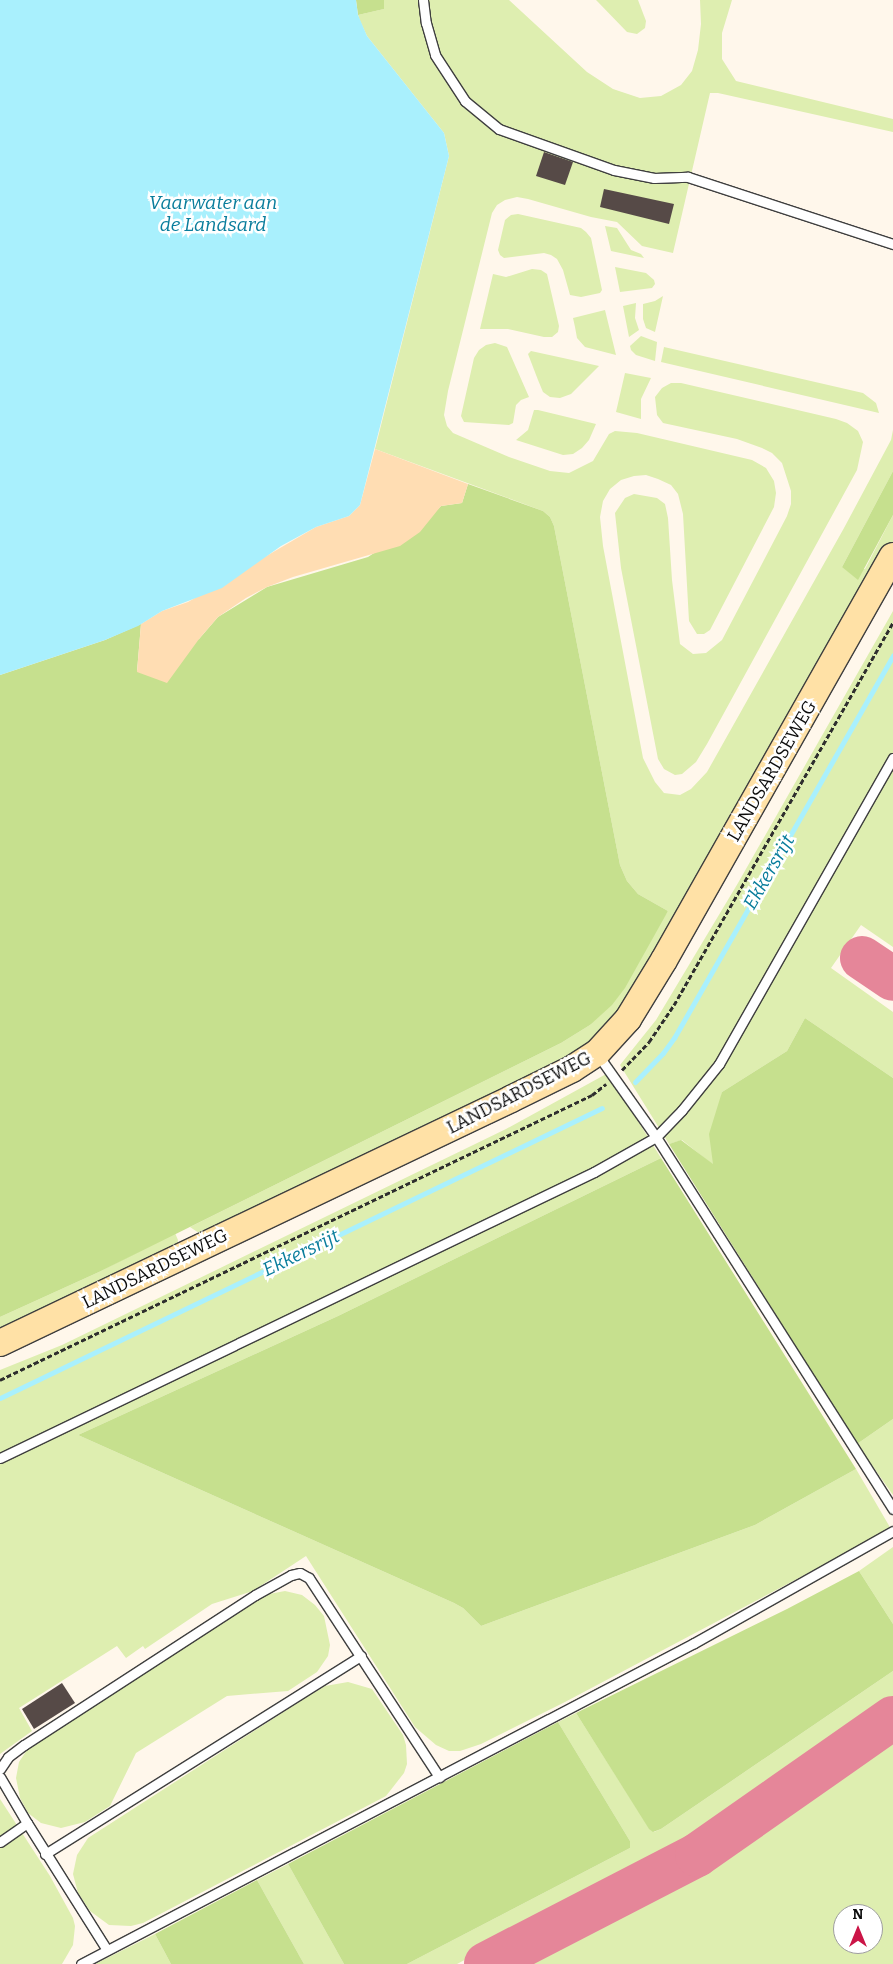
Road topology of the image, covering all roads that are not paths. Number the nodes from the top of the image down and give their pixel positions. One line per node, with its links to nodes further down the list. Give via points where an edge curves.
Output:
1 (423, 0): 2 (lane, via 435,55 464,101 499,129 614,170 654,178 688,177)
2 (893, 244)
3 (893, 556): 5 (street, LANDSARDSEWEG, via 664,960 628,1019)
4 (893, 758): 6 (lane, via 719,1064)
5 (597, 1053): 6 (lane); 7 (street, LANDSARDSEWEG, via 511,1099)
6 (656, 1137): 8 (lane, via 594,1172); 9 (lane)
7 (0, 1343)
8 (0, 1458)
9 (893, 1509)
10 (893, 1531): 14 (lane, via 694,1643)
11 (361, 1656): 12 (lane, via 309,1578 300,1573 291,1575 247,1600 24,1745 8,1757); 14 (lane); 17 (lane)
12 (0, 1769)
13 (0, 1777): 15 (lane)
14 (439, 1777): 18 (lane)
15 (27, 1824): 16 (lane); 17 (lane)
16 (0, 1842)
17 (46, 1854): 18 (lane)
18 (107, 1950): 19 (lane)
19 (81, 1964)

